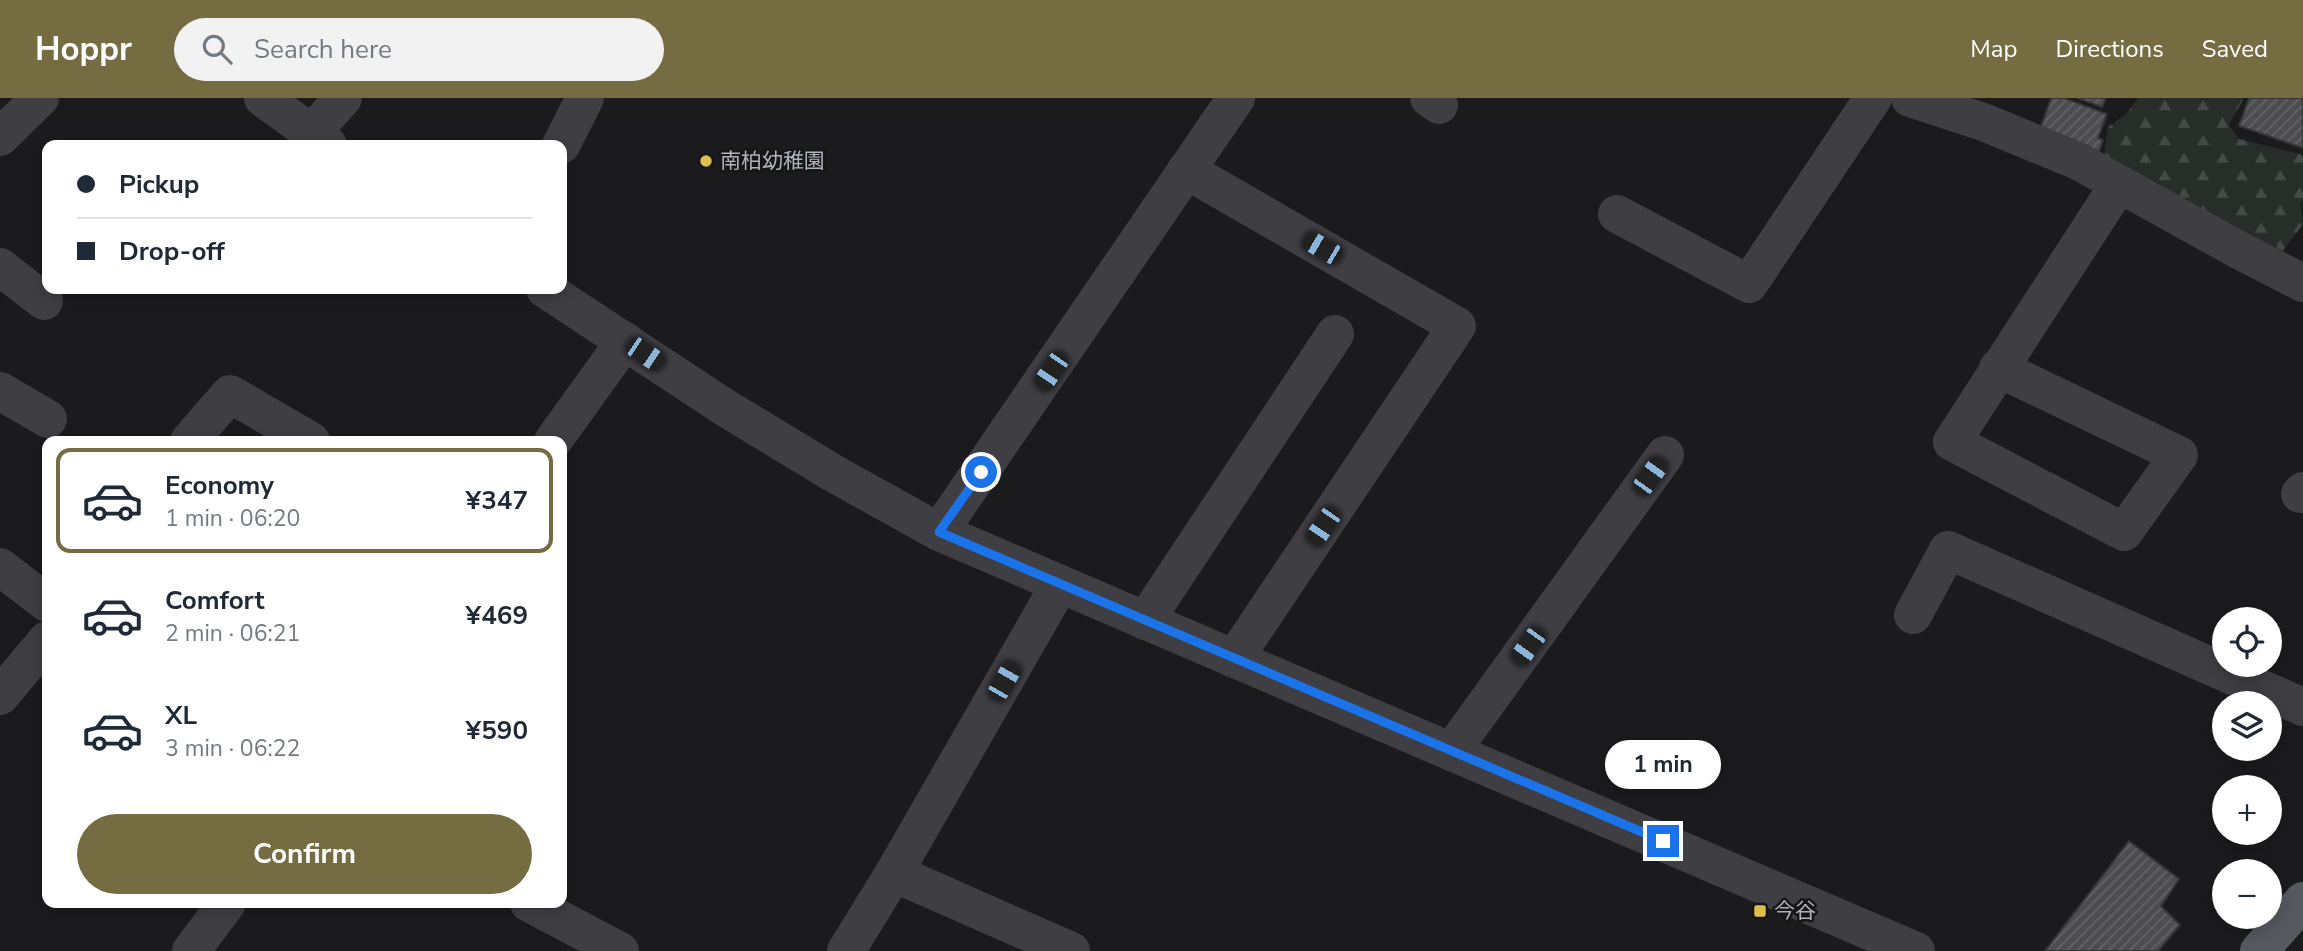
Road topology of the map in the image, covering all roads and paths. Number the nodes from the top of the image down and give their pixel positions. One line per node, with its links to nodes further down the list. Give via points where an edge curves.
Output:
1 (40, 98): 9 (street)
2 (263, 98): 10 (street)
3 (343, 98): 10 (street)
4 (584, 98): 11 (street)
5 (1236, 98): 12 (street)
6 (1873, 98): 14 (street, via 1749,284)
7 (1910, 98): 8 (street)
8 (1991, 111): 13 (street)
9 (0, 137)
10 (320, 140)
11 (563, 140)
12 (1186, 170): 28 (street); 35 (street, via 1457,326)
13 (2119, 184): 16 (street); 21 (street)
14 (1617, 214)
15 (0, 267): 18 (street)
16 (2303, 283)
17 (553, 294): 20 (street)
18 (44, 301)
19 (1335, 334): 33 (street)
20 (625, 341): 26 (street); 28 (street, via 724,407)
21 (1998, 368): 21 (street, via 2179,456 2124,533 1952,442)
22 (0, 391): 23 (street)
23 (48, 419)
24 (193, 436): 25 (street, via 230,394)
25 (302, 436)
26 (557, 436)
27 (1665, 455): 38 (street)
28 (939, 532): 30 (street)
29 (0, 567): 31 (street)
30 (1060, 584): 33 (street); 39 (street)
31 (42, 597)
32 (1913, 615): 37 (street, via 1948,550)
33 (1145, 621): 35 (street)
34 (42, 646): 36 (street)
35 (1234, 659): 38 (street)
36 (0, 695)
37 (2303, 707)
38 (1451, 752): 47 (street)
39 (894, 873): 45 (street); 46 (street)
40 (2303, 901): 48 (main road)
41 (223, 908): 43 (street)
42 (538, 908): 44 (street)
43 (191, 951)
44 (620, 951)
45 (846, 951)
46 (1071, 951)
47 (1916, 951)
48 (2259, 951)

